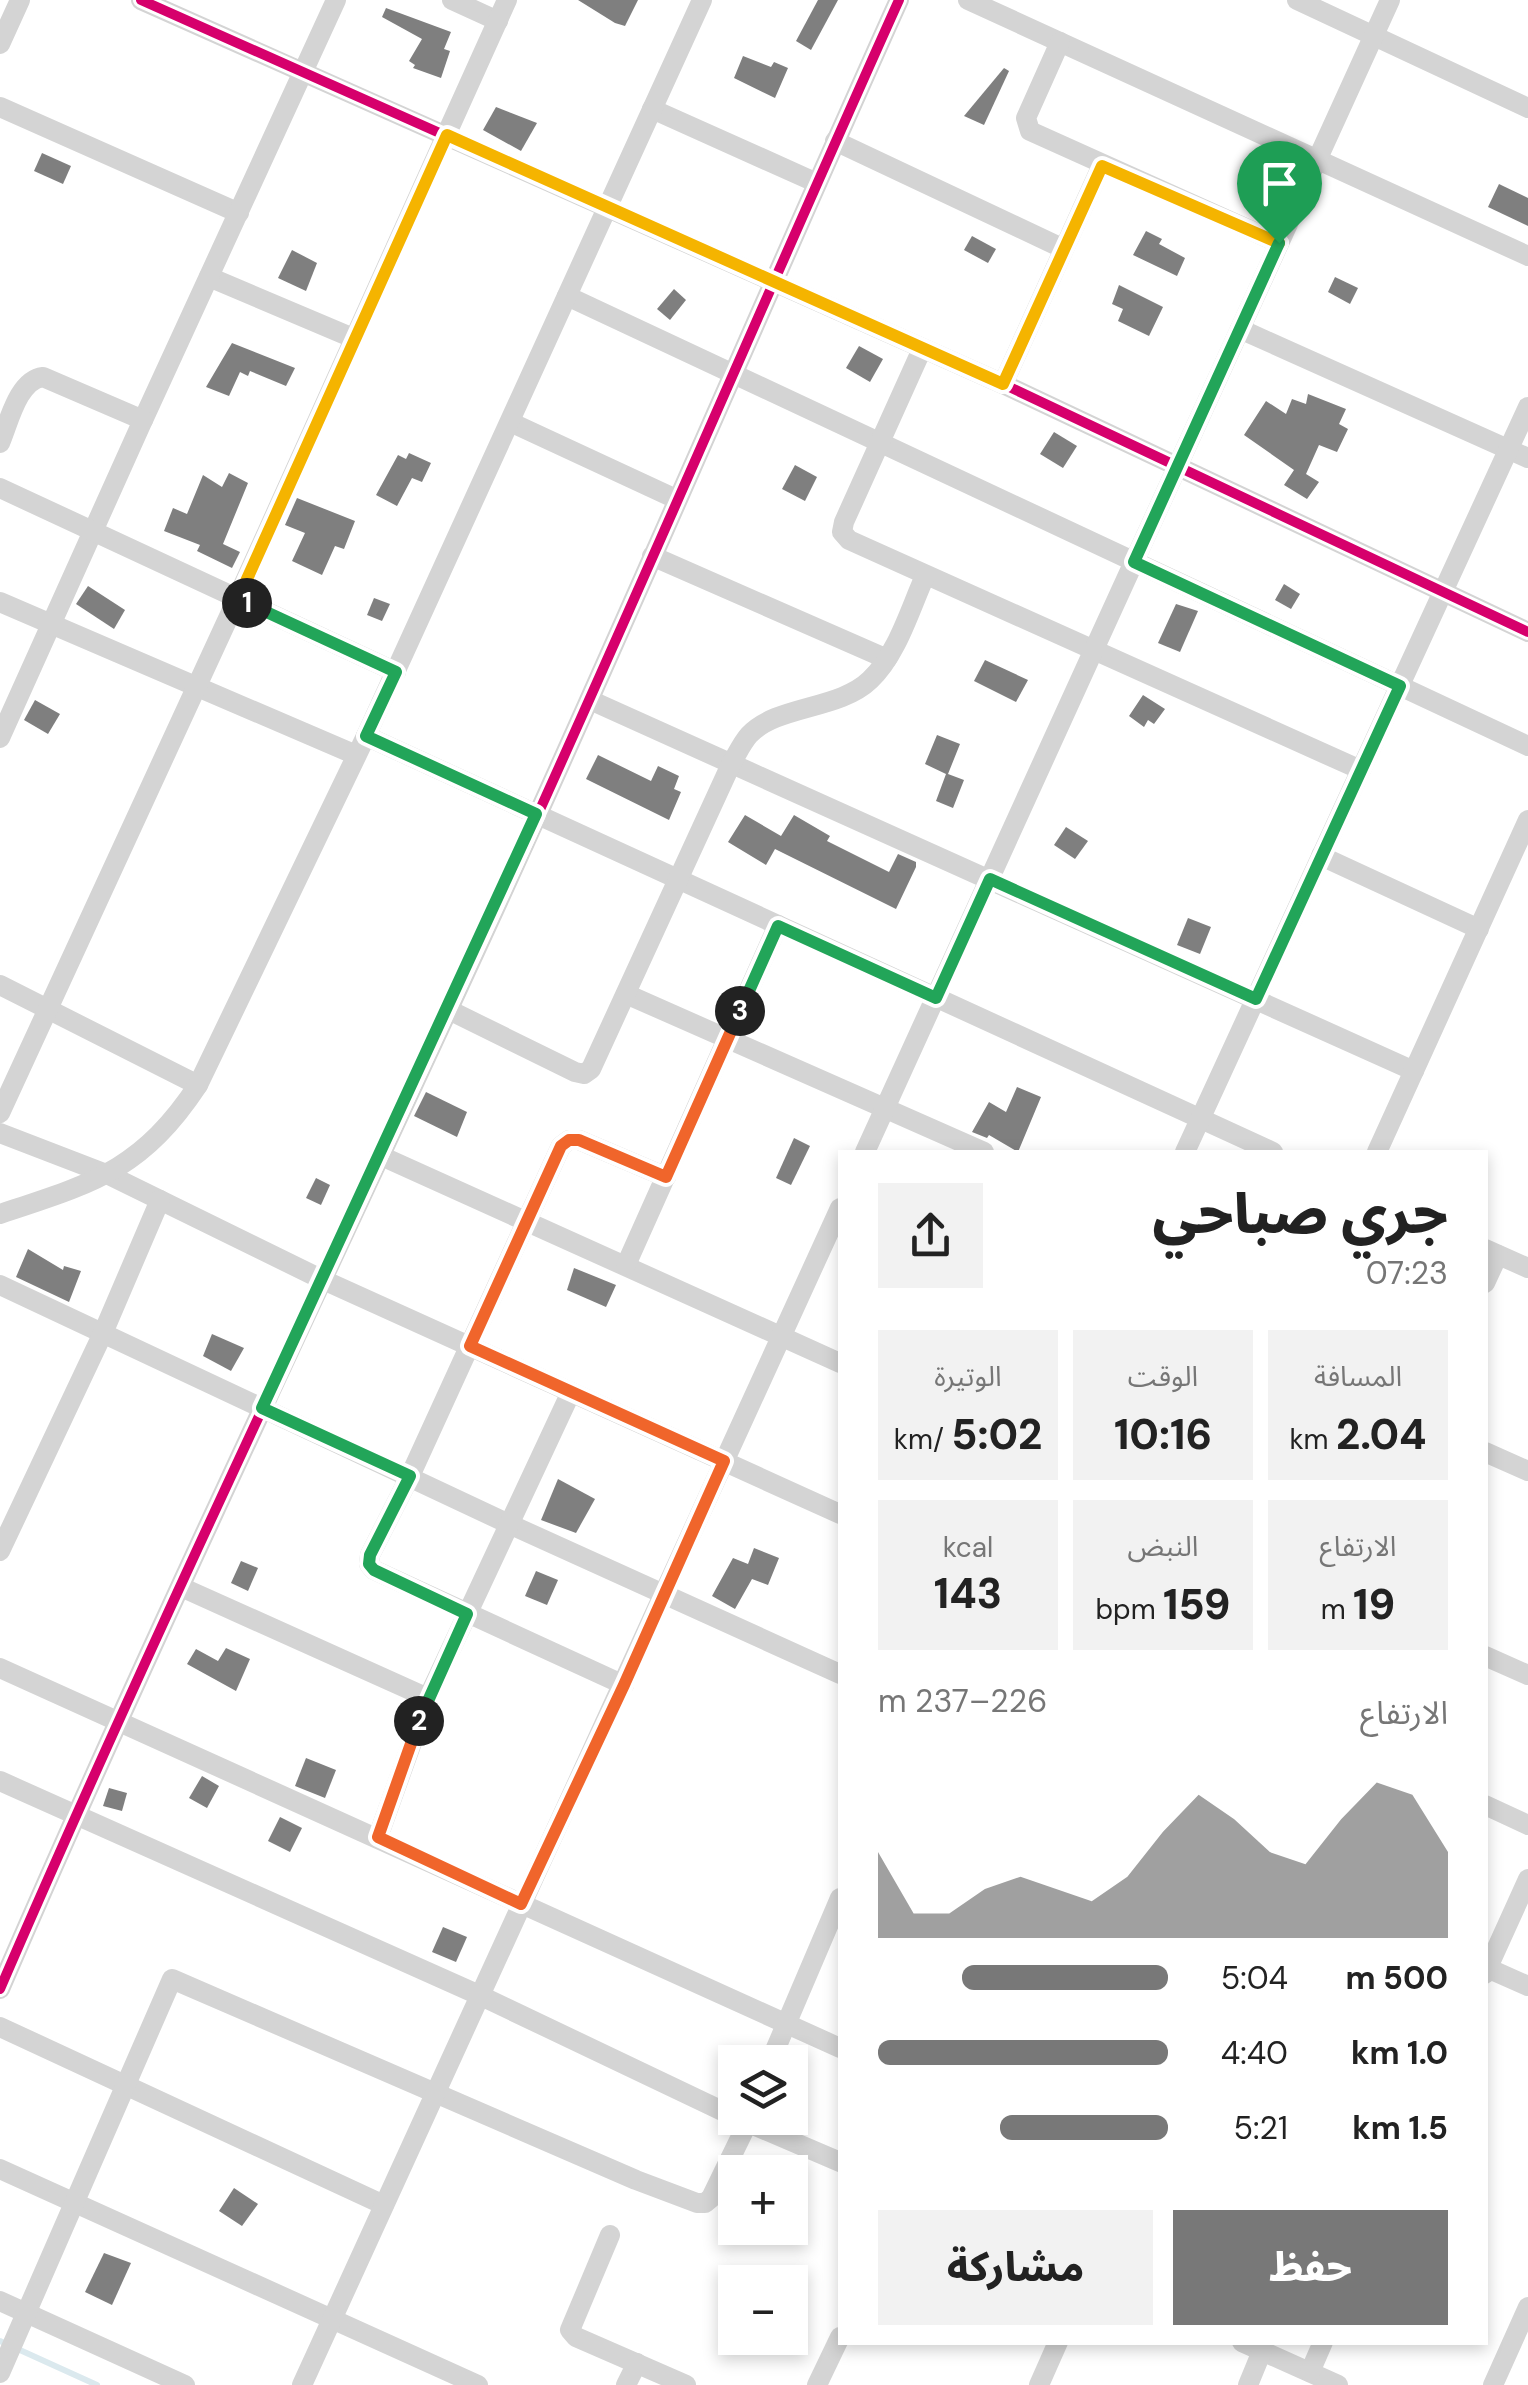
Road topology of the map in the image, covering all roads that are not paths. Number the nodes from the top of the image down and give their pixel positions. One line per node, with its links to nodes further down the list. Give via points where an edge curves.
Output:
1 (20, 0): 14 (street)
2 (141, 0): 15 (street)
3 (336, 0): 15 (street)
4 (452, 0): 11 (street)
5 (507, 0): 11 (street)
6 (702, 0): 18 (street)
7 (899, 0): 20 (street)
8 (968, 0): 13 (street)
9 (1296, 0): 12 (street)
10 (1390, 0): 12 (street)
11 (498, 20): 19 (street)
12 (1374, 36): 17 (street); 21 (street)
13 (1060, 42): 21 (street); 22 (street, via 1026,126)
14 (0, 44)
15 (304, 72): 19 (street); 25 (street)
16 (0, 106): 25 (street)
17 (1528, 108)
18 (652, 109): 23 (street); 24 (street)
19 (447, 135): 24 (street); 33 (street)
20 (836, 142): 23 (street); 27 (street)
21 (1318, 162): 26 (street); 28 (street)
22 (1102, 166): 26 (street); 27 (street)
23 (817, 182): 30 (street)
24 (607, 207): 30 (street); 31 (street)
25 (238, 214): 29 (street)
26 (1279, 243): 32 (street)
27 (1062, 248): 36 (street)
28 (1528, 256)
29 (209, 277): 33 (street); 38 (street)
30 (772, 281): 34 (street); 35 (street)
31 (567, 296): 35 (street); 39 (street)
32 (1240, 330): 42 (street); 43 (street)
33 (353, 338): 51 (street)
34 (922, 349): 36 (street); 41 (street)
35 (732, 374): 41 (street); 45 (street)
36 (1003, 384): 43 (street)
37 (1528, 407): 42 (street)
38 (144, 420): 40 (street, via 32,378); 46 (street)
39 (510, 422): 45 (street); 57 (street)
40 (0, 443)
41 (880, 443): 48 (street); 49 (street, via 842,532)
42 (1518, 453): 50 (street)
43 (1178, 464): 48 (street); 50 (street)
44 (0, 488): 46 (street)
45 (676, 499): 47 (street)
46 (92, 530): 51 (street); 53 (street)
47 (652, 556): 56 (street); 60 (street)
48 (1134, 562): 55 (street); 59 (street)
49 (926, 576): 55 (street); 56 (street)
50 (1443, 592): 54 (street); 59 (street)
51 (238, 599): 57 (street); 58 (street)
52 (0, 602): 53 (street)
53 (50, 625): 58 (street); 61 (street)
54 (1528, 632)
55 (1093, 652): 65 (street); 69 (street)
56 (886, 658): 64 (street, via 869,682 847,695 764,724)
57 (396, 672): 62 (street)
58 (198, 684): 62 (street); 77 (street)
59 (1400, 686): 63 (street); 65 (street)
60 (590, 700): 64 (street); 66 (street)
61 (0, 738)
62 (361, 746): 66 (street); 81 (street)
63 (1528, 746)
64 (732, 762): 69 (street); 70 (street)
65 (1361, 770): 68 (street)
66 (536, 814): 70 (street); 78 (street)
67 (1528, 820): 72 (street)
68 (1321, 856): 72 (street); 76 (street)
69 (990, 879): 75 (street); 76 (street)
70 (678, 880): 71 (street); 74 (street)
71 (778, 926): 75 (street); 79 (street)
72 (1479, 929): 80 (street)
73 (0, 986): 77 (street)
74 (626, 994): 78 (street, via 584,1074); 79 (street)
75 (936, 998): 82 (street); 84 (street)
76 (1256, 999): 80 (street); 84 (street)
77 (48, 1008): 81 (street); 83 (street)
78 (448, 1009): 91 (street)
79 (727, 1038): 82 (street); 93 (street)
80 (1414, 1071): 90 (street)
81 (198, 1086): 92 (street, via 175,1120)
82 (885, 1108): 86 (street); 87 (street)
83 (0, 1113)
84 (1200, 1119): 88 (street); 89 (street)
85 (0, 1133): 92 (street)
86 (866, 1150)
87 (980, 1150)
88 (1186, 1150)
89 (1269, 1150)
90 (1378, 1150)
91 (380, 1155): 97 (street); 101 (street)
92 (109, 1175): 94 (street); 96 (street)
93 (666, 1177): 97 (street, via 569,1140); 99 (street)
94 (160, 1200): 101 (street); 103 (street)
95 (838, 1213): 104 (street)
96 (0, 1214)
97 (528, 1220): 99 (street); 105 (street)
98 (1491, 1252): 100 (street)
99 (626, 1265): 104 (street)
100 (1528, 1268)
101 (321, 1279): 105 (street); 108 (street)
102 (0, 1285): 103 (street)
103 (103, 1333): 108 (street); 115 (street)
104 (783, 1337): 106 (street); 110 (street)
105 (470, 1346): 107 (street); 112 (street)
106 (838, 1362)
107 (571, 1392): 110 (street); 114 (street)
108 (262, 1408): 112 (street); 116 (street)
109 (1488, 1453): 111 (street)
110 (724, 1461): 113 (street); 117 (street)
111 (1528, 1471)
112 (410, 1476): 114 (street); 118 (street, via 369,1564)
113 (838, 1513)
114 (509, 1524): 117 (street); 118 (street)
115 (0, 1551)
116 (181, 1587): 124 (street); 125 (street)
117 (664, 1595): 121 (street); 123 (street)
118 (467, 1614): 123 (street); 124 (street)
119 (1488, 1657): 122 (street)
120 (0, 1668): 125 (street)
121 (838, 1673)
122 (1528, 1675)
123 (624, 1685): 133 (street)
124 (428, 1698): 130 (street)
125 (120, 1724): 128 (street); 130 (street)
126 (0, 1781): 128 (street)
127 (1488, 1806): 129 (street)
128 (77, 1816): 137 (street); 138 (street)
129 (1528, 1825)
130 (378, 1837): 133 (street)
131 (1528, 1879): 134 (street)
132 (838, 1902): 139 (street)
133 (521, 1904): 138 (street); 139 (street)
134 (1488, 1966)
135 (1488, 1971): 136 (street)
136 (1528, 1986)
137 (0, 1989)
138 (479, 1995): 144 (street); 145 (street)
139 (784, 2022): 141 (street); 142 (street)
140 (0, 2027): 143 (street)
141 (776, 2045)
142 (838, 2047)
143 (126, 2085): 144 (street, via 172,1979); 150 (street); 151 (street)
144 (436, 2092): 146 (street, via 698,2203 711,2198); 151 (street)
145 (718, 2108)
146 (736, 2135)
147 (778, 2135): 148 (street)
148 (838, 2161)
149 (0, 2170): 150 (street)
150 (75, 2204): 155 (street); 156 (street)
151 (384, 2205): 156 (street)
152 (610, 2236): 162 (street, via 570,2330)
153 (0, 2302): 155 (street)
154 (1528, 2307): 157 (street)
155 (26, 2314): 164 (street); 165 (street)
156 (332, 2319): 166 (street); 167 (street)
157 (1522, 2334): 174 (street)
158 (838, 2341): 170 (street)
159 (1057, 2345): 171 (street)
160 (1321, 2345): 163 (street)
161 (1252, 2347): 163 (street); 172 (street)
162 (637, 2362): 168 (street); 169 (street)
163 (1310, 2372): 173 (street)
164 (0, 2373)
165 (185, 2385)
166 (302, 2385)
167 (478, 2385)
168 (626, 2385)
169 (686, 2385)
170 (818, 2385)
171 (1039, 2385)
172 (1248, 2385)
173 (1338, 2385)
174 (1493, 2385)

